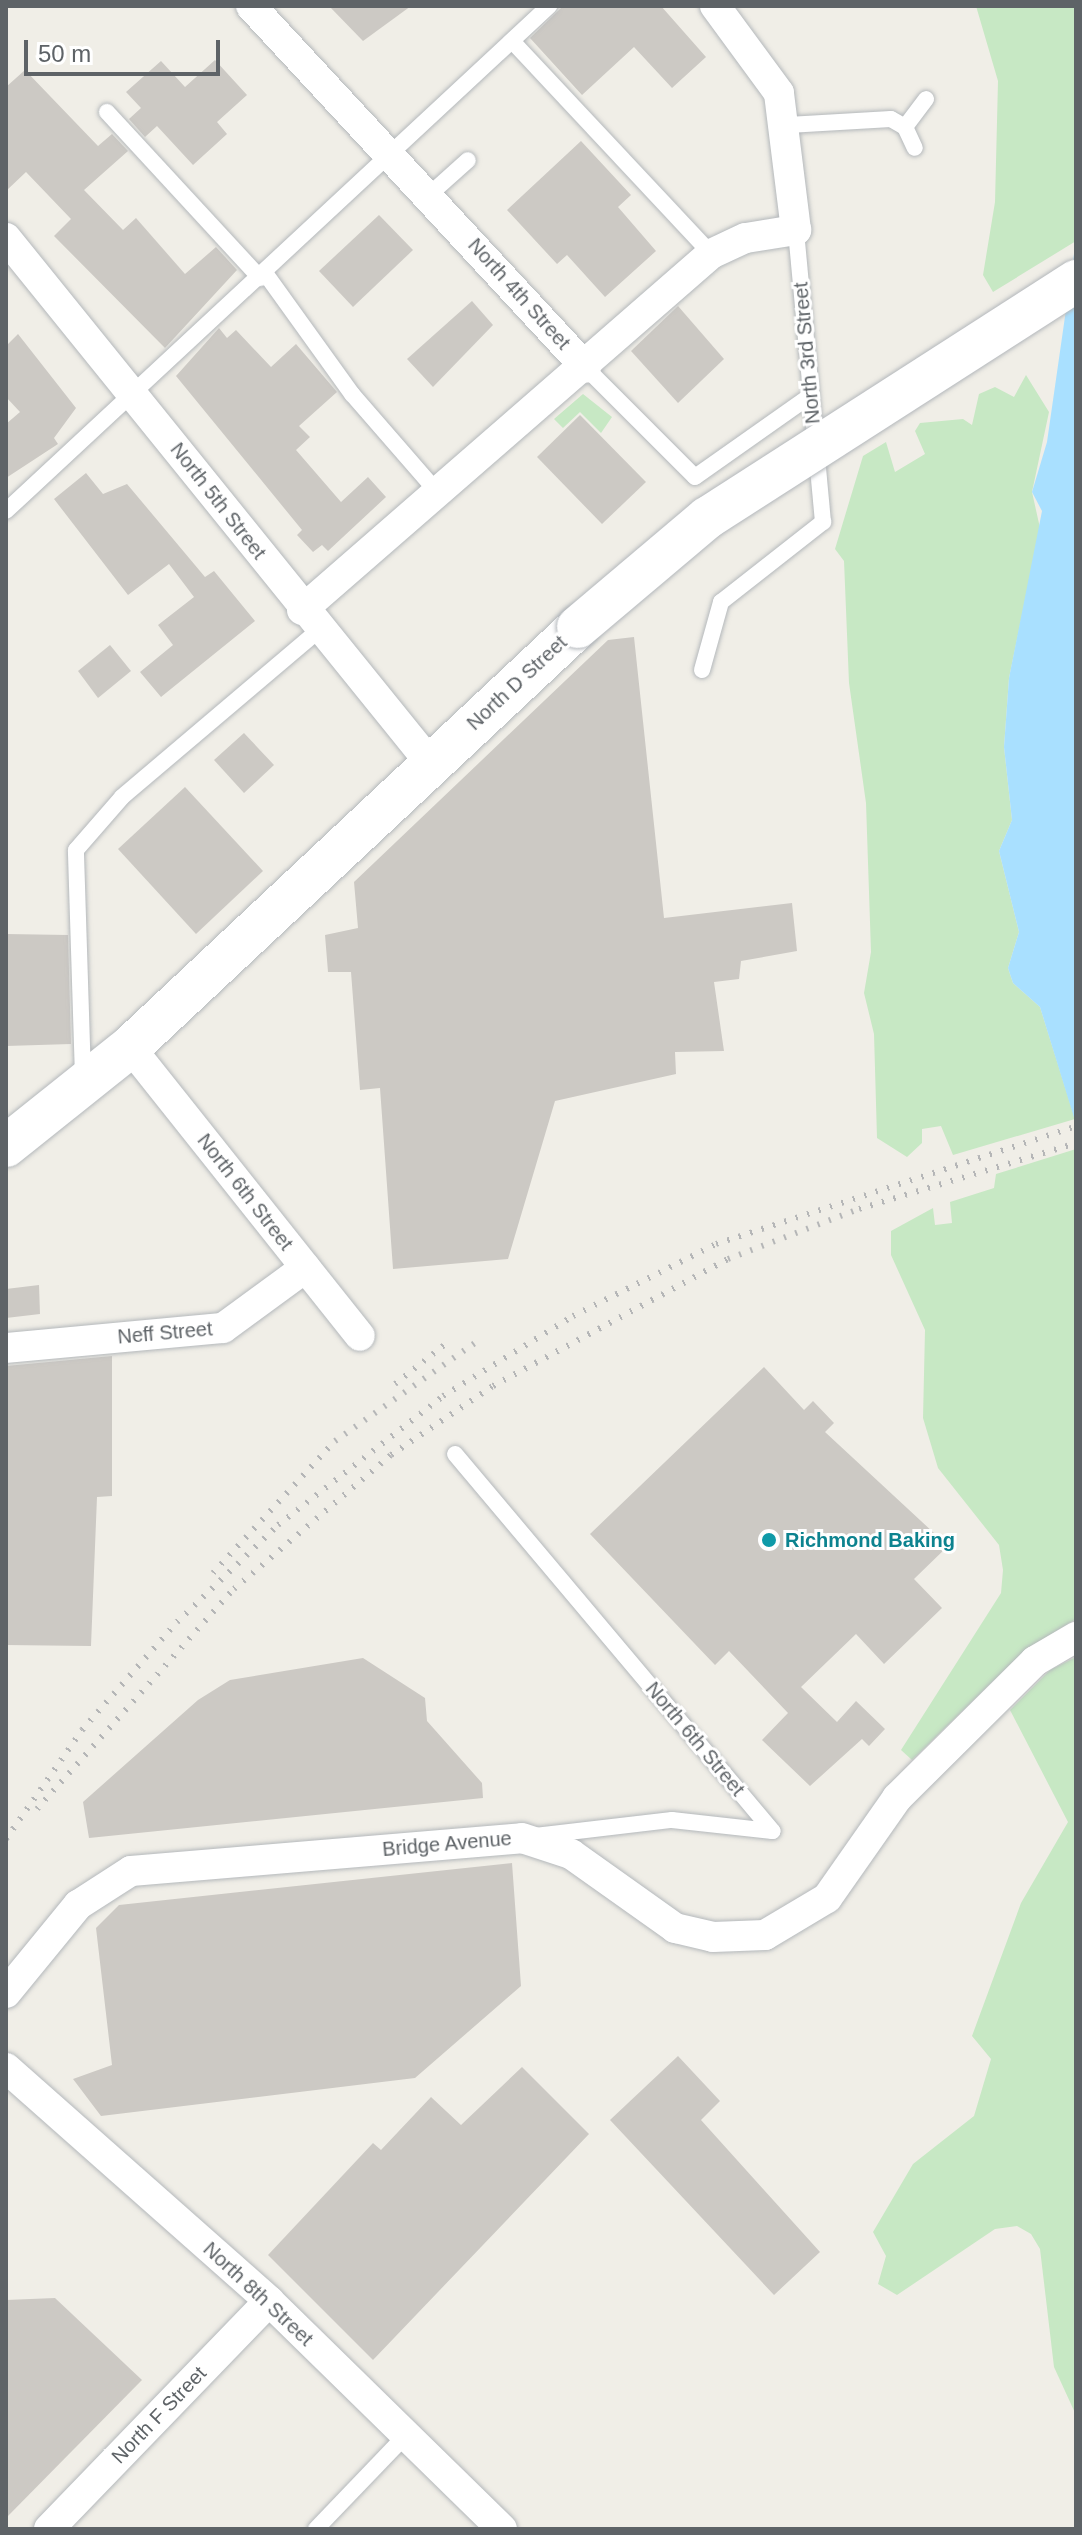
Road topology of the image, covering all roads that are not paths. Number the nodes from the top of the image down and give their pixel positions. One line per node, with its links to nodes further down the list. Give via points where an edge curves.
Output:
1 (549, 6): 4 (lane)
2 (715, 6): 7 (street, North 3rd Street, via 771,77)
3 (259, 9): 10 (street, North 4th Street)
4 (512, 41): 10 (lane); 15 (lane)
5 (926, 99): 8 (lane)
6 (107, 112): 16 (lane)
7 (788, 125): 8 (lane, via 882,119); 13 (street, North 3rd Street)
8 (905, 127): 9 (lane)
9 (915, 148)
10 (390, 152): 12 (street, North 4th Street); 16 (lane)
11 (468, 160): 12 (lane)
12 (429, 195): 18 (street, North 4th Street)
13 (796, 230): 15 (street, via 746,238); 19 (lane, North 3rd Street)
14 (6, 238): 20 (street, North 5th Street)
15 (711, 254): 18 (street)
16 (262, 275): 20 (lane); 21 (lane, via 352,394)
17 (1076, 281): 25 (street, North D Street, bridge, via 707,518 578,627)
18 (586, 368): 19 (lane, North 4th Street, via 695,477); 21 (street)
19 (810, 396): 24 (lane, North 3rd Street, via 823,522 721,602)
20 (136, 397): 22 (lane); 23 (street, North 5th Street)
21 (439, 494): 23 (street)
22 (6, 511)
23 (310, 620): 25 (street, North 5th Street); 27 (lane, via 122,797 76,850)
24 (702, 670)
25 (431, 764): 26 (street, North D Street)
26 (130, 1047): 27 (street, North D Street); 29 (street, North 6th Street)
27 (84, 1084): 28 (street, North D Street)
28 (11, 1139)
29 (305, 1268): 30 (street, North 6th Street); 31 (street, Neff Street, via 223,1328)
30 (360, 1336)
31 (6, 1348)
32 (455, 1454): 34 (lane, North 6th Street, via 772,1831 672,1820)
33 (1076, 1637): 34 (street, Bridge Avenue, via 1025,1671 897,1798 827,1898 776,1931 713,1937 675,1928 571,1854)
34 (522, 1838): 35 (street, Bridge Avenue, via 131,1871 78,1905)
35 (6, 1993)
36 (6, 2068): 37 (street, North 8th Street)
37 (269, 2301): 38 (street, North 8th Street); 39 (street, North F Street)
38 (406, 2435): 40 (lane); 41 (street, North 8th Street)
39 (49, 2529)
40 (316, 2529)
41 (502, 2529)

